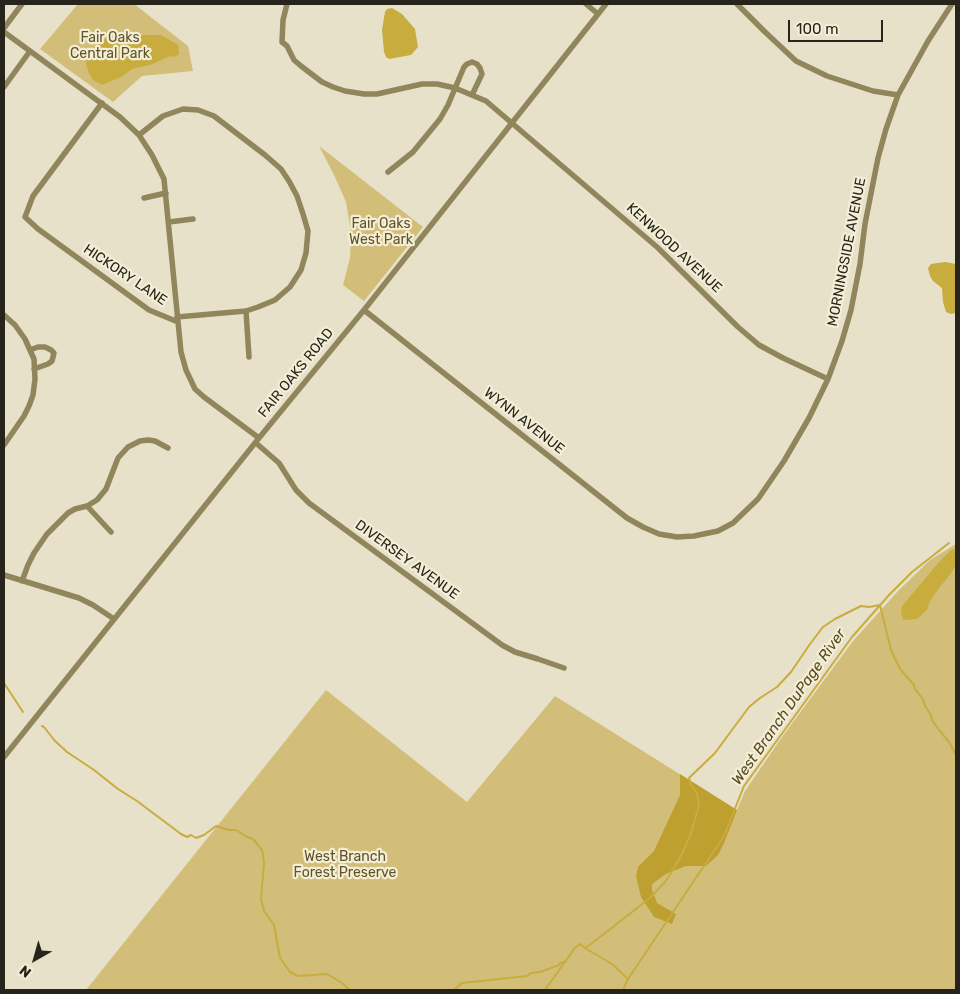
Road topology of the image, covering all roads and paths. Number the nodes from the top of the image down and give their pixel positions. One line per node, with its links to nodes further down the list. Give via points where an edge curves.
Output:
1 (22, 4): 8 (street)
2 (287, 4): 11 (street, KENWOOD AVENUE, via 282,42 294,60 328,85 364,94 422,84)
3 (586, 4): 7 (street)
4 (606, 4): 7 (street, FAIR OAKS ROAD)
5 (737, 4): 13 (street, via 796,61 827,76 873,91)
6 (952, 4): 13 (street, MORNINGSIDE AVENUE)
7 (598, 14): 15 (street, FAIR OAKS ROAD)
8 (4, 30): 9 (street, DIVERSEY AVENUE)
9 (30, 51): 10 (street); 14 (street, DIVERSEY AVENUE)
10 (4, 87)
11 (455, 88): 12 (street, KENWOOD AVENUE); 12 (street, via 464,67 472,62 477,64 482,74); 17 (street, via 434,126 413,152)
12 (472, 95): 15 (street, KENWOOD AVENUE, via 486,101)
13 (898, 95): 29 (street, MORNINGSIDE AVENUE, via 878,158 851,310)
14 (102, 103): 16 (street, DIVERSEY AVENUE); 25 (street, HICKORY LANE, via 34,196 26,217 148,310)
15 (511, 123): 22 (street, FAIR OAKS ROAD); 29 (street, KENWOOD AVENUE, via 658,247 759,345)
16 (140, 135): 18 (street, DIVERSEY AVENUE, via 164,179); 23 (street, HICKORY LANE, via 169,113 183,108 203,112 214,116 272,160 289,181 308,231 304,264 280,296)
17 (388, 172)
18 (166, 193): 19 (street); 21 (street, DIVERSEY AVENUE)
19 (144, 198)
20 (193, 220): 21 (street)
21 (169, 222): 25 (street, DIVERSEY AVENUE)
22 (364, 310): 30 (street, FAIR OAKS ROAD); 35 (street, WYNN AVENUE, via 627,518 643,528)
23 (246, 311): 25 (street, HICKORY LANE); 27 (street)
24 (4, 315): 26 (street, via 20,332)
25 (178, 320): 30 (street, DIVERSEY AVENUE, via 183,362 195,389)
26 (30, 350): 28 (street); 28 (street, via 45,347 54,353 52,361)
27 (249, 357)
28 (34, 369): 31 (street, via 29,406)
29 (828, 379): 35 (street, MORNINGSIDE AVENUE, via 784,461 746,512 718,531)
30 (258, 440): 38 (street, FAIR OAKS ROAD); 39 (street, DIVERSEY AVENUE, via 309,503 502,646)
31 (4, 445)
32 (168, 448): 33 (street, via 148,440 128,447 118,458 106,489)
33 (87, 506): 34 (street); 37 (street, via 68,513 47,534 34,553)
34 (111, 532)
35 (677, 537)
36 (4, 575): 37 (street)
37 (22, 581): 38 (street, via 79,598)
38 (114, 619): 40 (street, FAIR OAKS ROAD)
39 (564, 668)
40 (4, 758)

